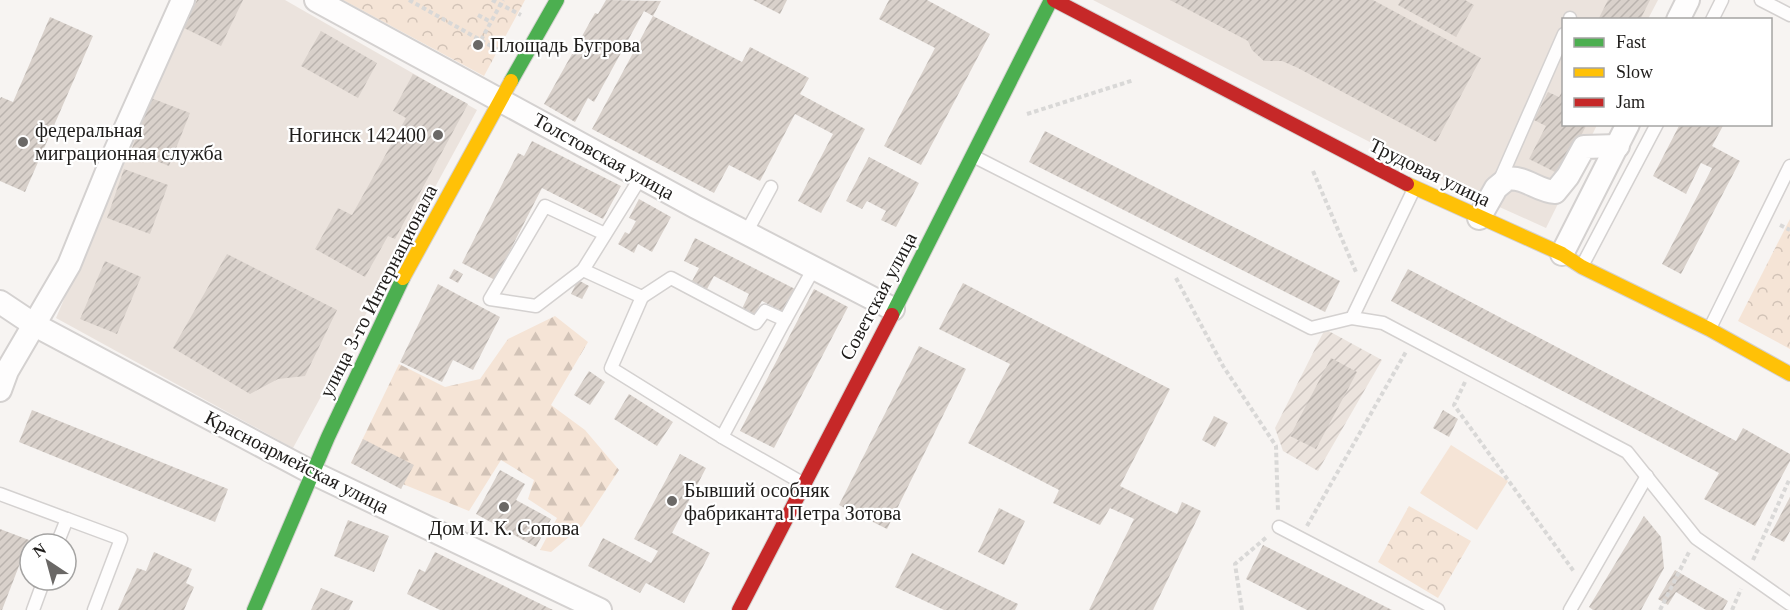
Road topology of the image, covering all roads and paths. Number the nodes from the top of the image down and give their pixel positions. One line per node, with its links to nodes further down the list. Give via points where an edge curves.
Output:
1 (183, 0): 49 (street, via 69,265)
2 (316, 0): 21 (street, Толстовская улица)
3 (409, 0): 18 (path)
4 (492, 0): 10 (path)
5 (557, 0): 21 (street, улица 3-го Интернационала)
6 (1052, 0): 26 (street, Советская улица); 31 (street, Трудовая улица)
7 (1688, 0): 14 (street)
8 (1722, 0): 15 (lane)
9 (1761, 0): 12 (lane)
10 (502, 2): 13 (path); 16 (path)
11 (478, 15): 16 (path)
12 (1790, 15)
13 (522, 16)
14 (1679, 18)
15 (1713, 18)
16 (491, 22): 18 (path)
17 (1562, 36): 32 (lane)
18 (481, 40): 19 (path)
19 (502, 52)
20 (1134, 80): 22 (path)
21 (501, 100): 29 (street, Толстовская улица); 56 (street, улица 3-го Интернационала, via 409,267)
22 (1027, 114)
23 (1627, 126): 25 (street)
24 (1656, 126): 40 (lane)
25 (1618, 146): 32 (street, via 1584,147 1569,176 1555,192 1515,178); 39 (street)
26 (974, 156): 38 (lane); 46 (street, Советская улица)
27 (1790, 166): 50 (lane)
28 (1313, 171): 43 (path)
29 (641, 177): 36 (street, Толстовская улица); 37 (lane)
30 (771, 187): 36 (lane)
31 (1415, 188): 33 (street, Трудовая улица); 43 (lane)
32 (1496, 188): 33 (street)
33 (1479, 218): 39 (street, Трудовая улица)
34 (1780, 225): 35 (path)
35 (1790, 230)
36 (746, 233): 41 (street, Толстовская улица)
37 (605, 234): 42 (lane); 42 (lane, via 545,206 490,299 536,306)
38 (1163, 253): 47 (lane, via 1311,328); 62 (path, via 1223,366 1276,446)
39 (1562, 254): 40 (street, Трудовая улица)
40 (1582, 267): 50 (street, Трудовая улица)
41 (814, 268): 46 (street, Толстовская улица); 48 (lane)
42 (583, 270): 44 (lane)
43 (1364, 290): 47 (lane)
44 (642, 297): 48 (lane, via 670,278 756,323 765,311); 55 (lane, via 611,368)
45 (0, 302): 49 (street, Красноармейская улица)
46 (893, 309): 59 (street, Советская улица)
47 (1353, 318): 51 (lane, via 1383,323)
48 (785, 320): 55 (lane)
49 (33, 324): 54 (street); 56 (street, Красноармейская улица)
50 (1709, 329): 53 (street, Трудовая улица)
51 (1413, 339): 52 (lane); 64 (path)
52 (1472, 370): 57 (lane, via 1627,452); 67 (path, via 1454,405)
53 (1790, 374)
54 (0, 390)
55 (722, 437): 59 (lane)
56 (311, 472): 72 (street, улица 3-го Интернационала); 73 (street, Красноармейская улица)
57 (1647, 476): 65 (lane); 67 (lane)
58 (1790, 478): 66 (path)
59 (804, 484): 74 (street, Советская улица)
60 (0, 494): 61 (lane)
61 (67, 519): 63 (lane); 71 (lane, via 121,539)
62 (1279, 527): 64 (lane); 75 (path, via 1235,564)
63 (62, 532)
64 (1300, 538): 76 (lane)
65 (1696, 538): 66 (lane); 78 (path)
66 (1747, 574): 69 (lane); 79 (path)
67 (1584, 586): 77 (lane)
68 (40, 592): 70 (lane)
69 (1790, 604)
70 (33, 610)
71 (94, 610)
72 (254, 610)
73 (600, 610)
74 (739, 610)
75 (1242, 610)
76 (1438, 610)
77 (1570, 610)
78 (1660, 610)
79 (1732, 610)

